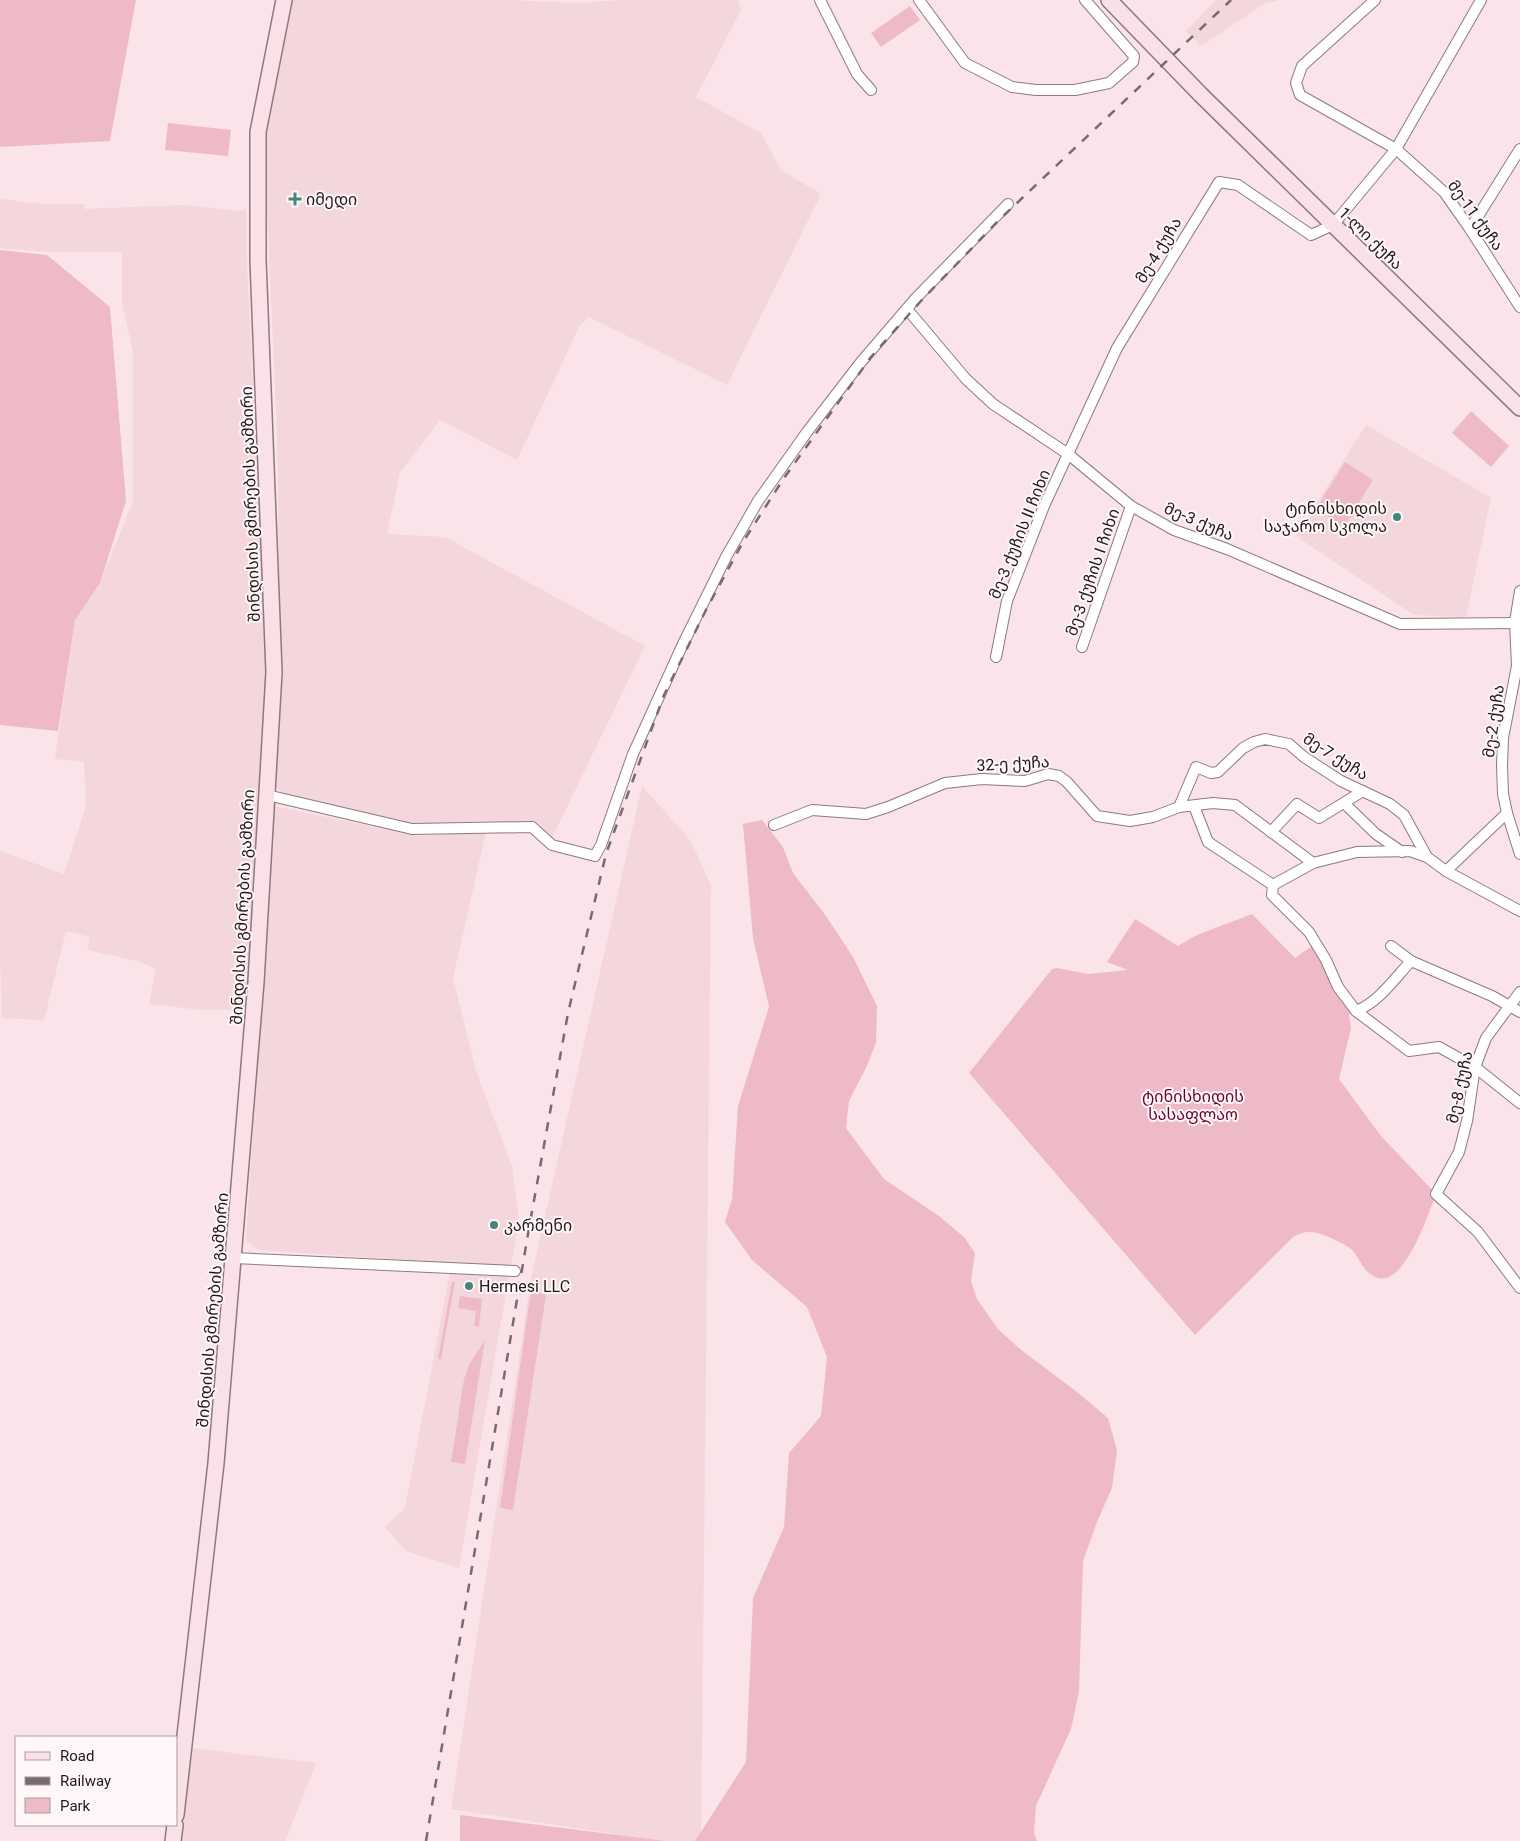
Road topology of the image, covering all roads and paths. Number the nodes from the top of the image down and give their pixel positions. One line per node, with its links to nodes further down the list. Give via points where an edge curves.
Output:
1 (284, 0): 24 (main road, შინდისის გმირების გამზირი, via 258,132 258,260 274,672)
2 (820, 0): 8 (street, via 857,74)
3 (919, 0): 4 (street, via 965,63 1012,87 1036,90 1074,90 1109,83 1133,62 1134,56)
4 (1085, 0)
5 (1110, 0): 12 (main road, 1-ლი ქუჩა, via 1200,95)
6 (1375, 0): 9 (street, მე-11 ქუჩა, via 1302,66 1296,83 1300,95)
7 (1481, 0): 9 (street)
8 (871, 90)
9 (1396, 149): 12 (street); 13 (street, მე-11 ქუჩა, via 1444,192)
10 (1520, 149): 13 (street)
11 (1008, 204): 15 (street)
12 (1333, 225): 16 (main road, 1-ლი ქუჩა); 17 (street, მე-4 ქუჩა, via 1311,235 1238,185 1219,182 1117,348)
13 (1470, 229): 14 (street, მე-11 ქუჩა)
14 (1520, 307)
15 (907, 309): 17 (street, მე-3 ქუჩა, via 966,379 993,404); 24 (street, via 807,432 758,501 726,557 633,754 595,856 552,845 532,827 412,829)
16 (1519, 408)
17 (1068, 454): 18 (street, მე-3 ქუჩა); 22 (street, მე-3 ქუჩის II ჩიხი, via 1007,601)
18 (1131, 506): 20 (street, მე-3 ქუჩა, via 1174,530 1227,549 1400,624); 21 (street, მე-3 ქუჩის I ჩიხი)
19 (1520, 591): 20 (street, მე-2 ქუჩა)
20 (1518, 622): 28 (street, მე-2 ქუჩა, via 1517,666 1503,738)
21 (1082, 647)
22 (996, 657)
23 (1362, 791): 25 (street); 27 (street, მე-7 ქუჩა, via 1304,757 1289,744 1266,740 1243,748 1218,772 1196,767); 33 (street, მე-7 ქუჩა, via 1390,804 1404,815)
24 (267, 795): 46 (main road, შინდისის გმირების გამზირი)
25 (1345, 804): 30 (street, via 1319,818 1297,804); 31 (street, via 1376,834)
26 (1194, 806): 27 (street, 32-ე ქუჩა); 30 (street, 32-ე ქუჩა, via 1213,803 1235,805); 36 (street, via 1208,842)
27 (1179, 807): 29 (street, 32-ე ქუჩა, via 1130,821 1097,816 1067,782 1048,774 1025,781 982,779 945,783 866,814 812,810)
28 (1507, 813): 32 (street, მე-2 ქუჩა); 35 (street)
29 (774, 825)
30 (1271, 832): 34 (street, 32-ე ქუჩა)
31 (1402, 852): 33 (street, via 1410,851); 34 (street, via 1357,852)
32 (1520, 854)
33 (1427, 857): 35 (street)
34 (1313, 863): 36 (street)
35 (1446, 871): 37 (street)
36 (1273, 885): 42 (street, via 1272,895 1309,932 1338,987)
37 (1520, 911)
38 (1391, 946): 39 (street)
39 (1411, 962): 41 (street, via 1492,996); 42 (street, via 1376,998)
40 (1520, 992): 41 (street, მე-8 ქუჩა)
41 (1510, 1007): 43 (street); 44 (street, მე-8 ქუჩა, via 1486,1038)
42 (1356, 1011): 44 (street, via 1409,1051 1439,1047)
43 (1520, 1012)
44 (1475, 1068): 45 (street); 48 (street, მე-8 ქუჩა, via 1459,1152 1436,1194 1478,1232)
45 (1520, 1103)
46 (234, 1258): 47 (street); 49 (main road, შინდისის გმირების გამზირი, via 216,1462)
47 (515, 1271)
48 (1520, 1288)
49 (178, 1797)
50 (175, 1826): 51 (main road)
51 (173, 1841)

